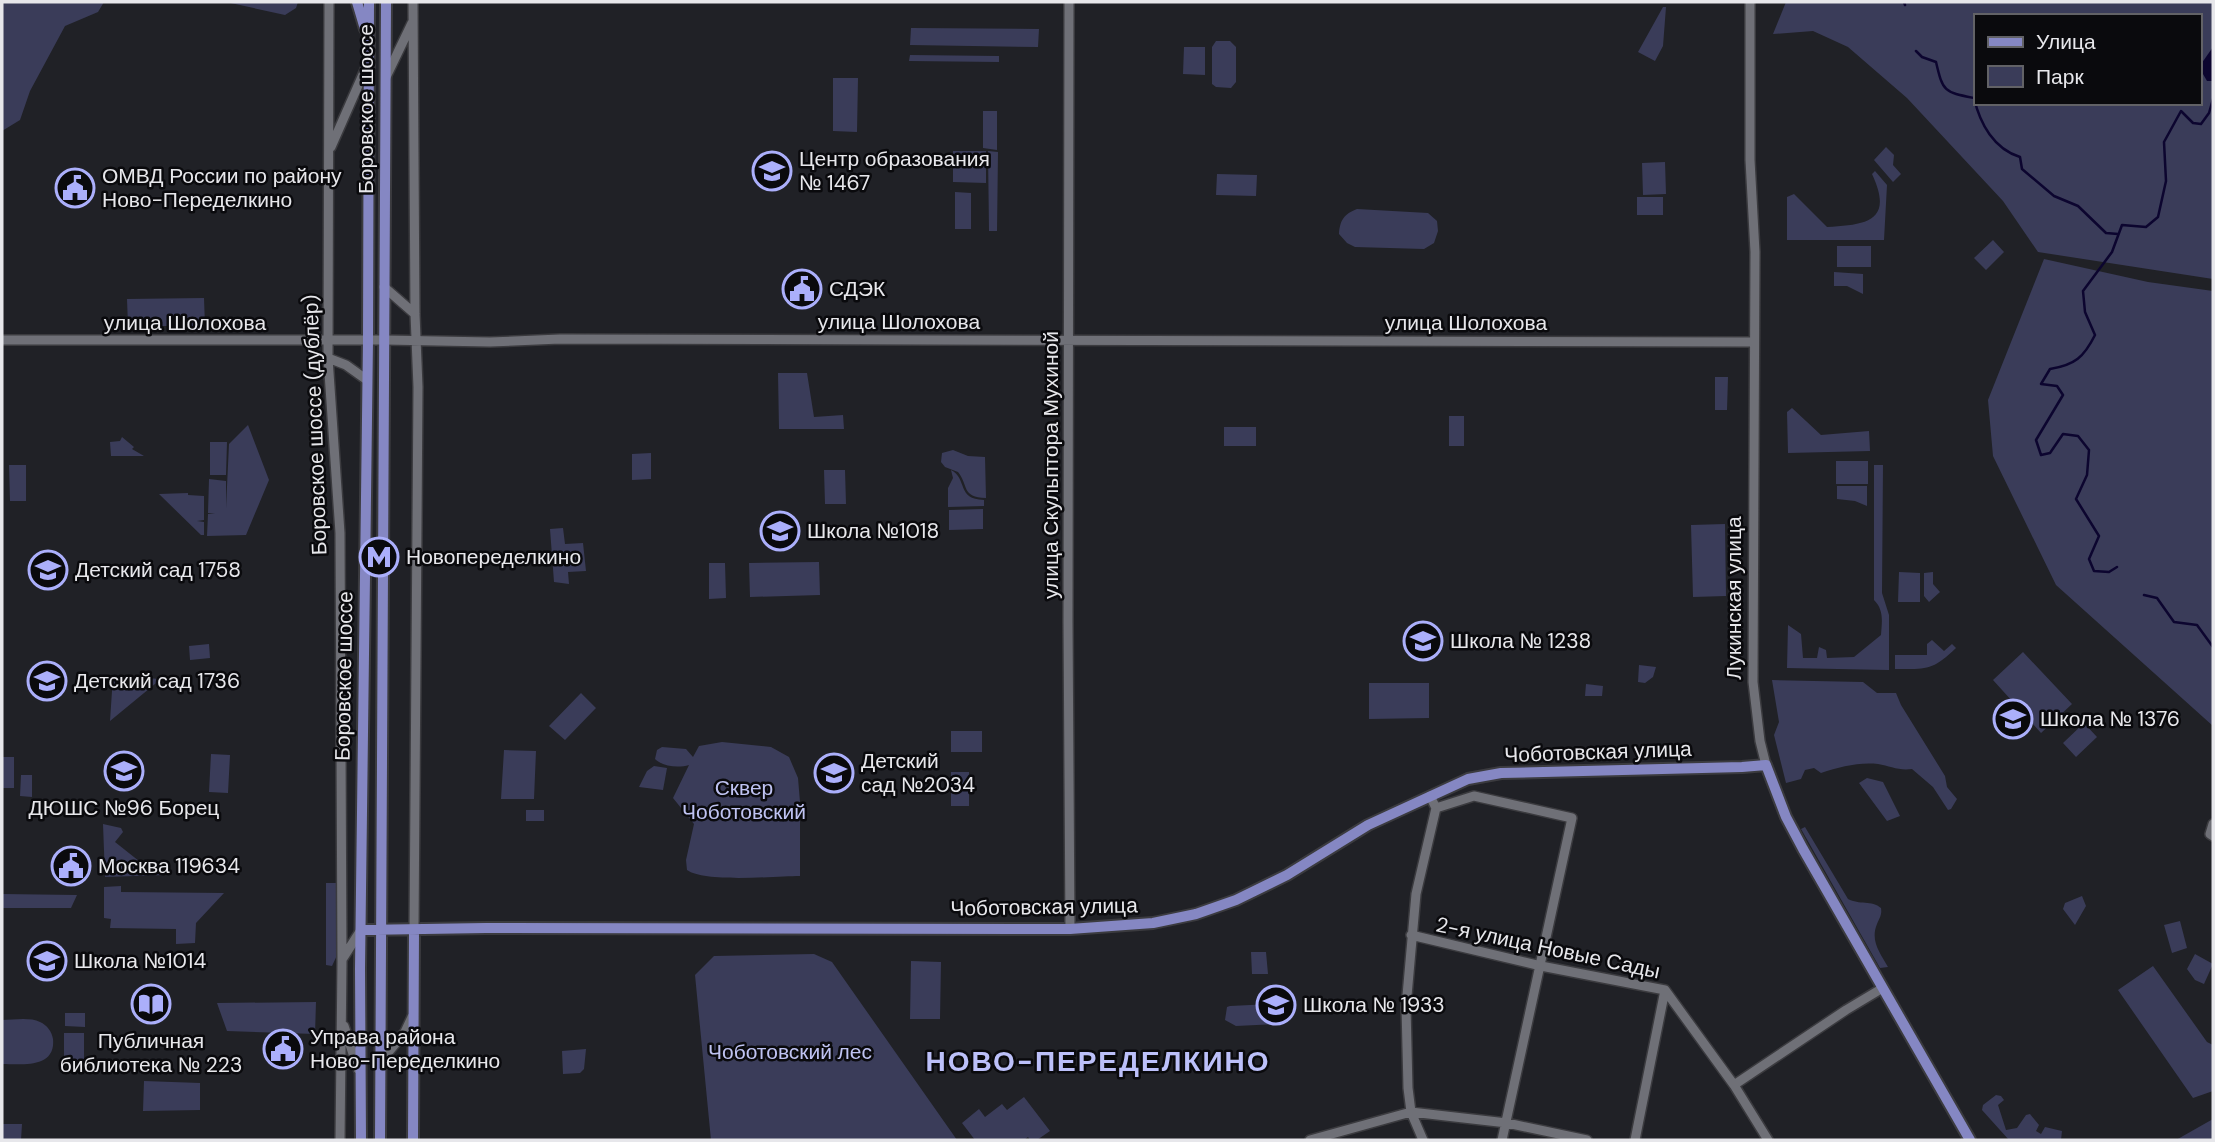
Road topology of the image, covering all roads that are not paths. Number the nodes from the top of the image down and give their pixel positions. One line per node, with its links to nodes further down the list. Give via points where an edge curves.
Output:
1 (329, 2): 12 (street, Боровское шоссе (дублёр))
2 (356, 2): 9 (main road)
3 (369, 2): 9 (main road, Боровское шоссе)
4 (386, 2): 11 (main road, Боровское шоссе)
5 (413, 2): 8 (street)
6 (1069, 2): 15 (street, улица Скульптора Мухиной)
7 (1750, 2): 21 (street, Лукинская улица)
8 (413, 20): 11 (street); 14 (street)
9 (369, 42): 10 (main road, Боровское шоссе)
10 (369, 62): 12 (street); 17 (main road, Боровское шоссе)
11 (385, 79): 13 (main road, Боровское шоссе)
12 (328, 153): 19 (street, Боровское шоссе (дублёр))
13 (384, 287): 14 (street); 18 (main road, Боровское шоссе)
14 (415, 314): 20 (street)
15 (1069, 339): 20 (street, улица Шолохова); 21 (street, улица Шолохова); 29 (street, улица Скульптора Мухиной)
16 (2, 340): 19 (street, улица Шолохова)
17 (368, 340): 18 (street, улица Шолохова); 19 (street, улица Шолохова); 23 (main road, Боровское шоссе)
18 (385, 340): 20 (street, улица Шолохова); 31 (main road, Боровское шоссе)
19 (328, 341): 22 (street, Боровское шоссе (дублёр))
20 (416, 341): 32 (street)
21 (1754, 342): 24 (street, Лукинская улица, via 1753,682)
22 (328, 358): 23 (street); 34 (street, Боровское шоссе (дублёр), via 340,533)
23 (368, 380): 30 (main road, Боровское шоссе)
24 (1766, 765): 25 (main road, Чоботовская улица, via 1501,773 1468,779); 36 (main road, Лукинская улица, via 1786,817)
25 (1430, 796): 26 (street); 29 (main road, Чоботовская улица, via 1368,825 1236,900 1153,923)
26 (1436, 808): 33 (street); 35 (street, via 1474,796 1572,818)
27 (2213, 824): 28 (street)
28 (2213, 836)
29 (1070, 929): 32 (main road, Чоботовская улица)
30 (361, 930): 31 (main road, Чоботовская улица); 34 (street); 41 (main road, Боровское шоссе)
31 (380, 930): 32 (main road, Чоботовская улица); 40 (main road, Боровское шоссе)
32 (414, 930): 38 (main road)
33 (1410, 935): 35 (street, 2-я улица Новые Сады); 43 (street, via 1406,1007)
34 (342, 961): 39 (street, Боровское шоссе (дублёр))
35 (1541, 966): 37 (street, 2-я улица Новые Сады); 44 (street)
36 (1881, 989): 42 (street); 55 (main road, Лукинская улица)
37 (1665, 990): 42 (street, 2-я улица Новые Сады); 53 (street)
38 (414, 1008): 40 (street, via 405,1032); 48 (main road)
39 (341, 1018): 41 (street); 45 (street, Боровское шоссе (дублёр))
40 (379, 1064): 47 (main road, Боровское шоссе)
41 (362, 1081): 46 (main road, Боровское шоссе)
42 (1734, 1085): 54 (street, 2-я улица Новые Сады)
43 (1411, 1112): 44 (street); 49 (street); 50 (street)
44 (1507, 1123): 51 (street); 52 (street)
45 (340, 1140)
46 (361, 1140)
47 (380, 1140)
48 (413, 1140)
49 (1310, 1140)
50 (1423, 1140)
51 (1502, 1140)
52 (1587, 1140)
53 (1635, 1140)
54 (1768, 1140)
55 (1969, 1140)

